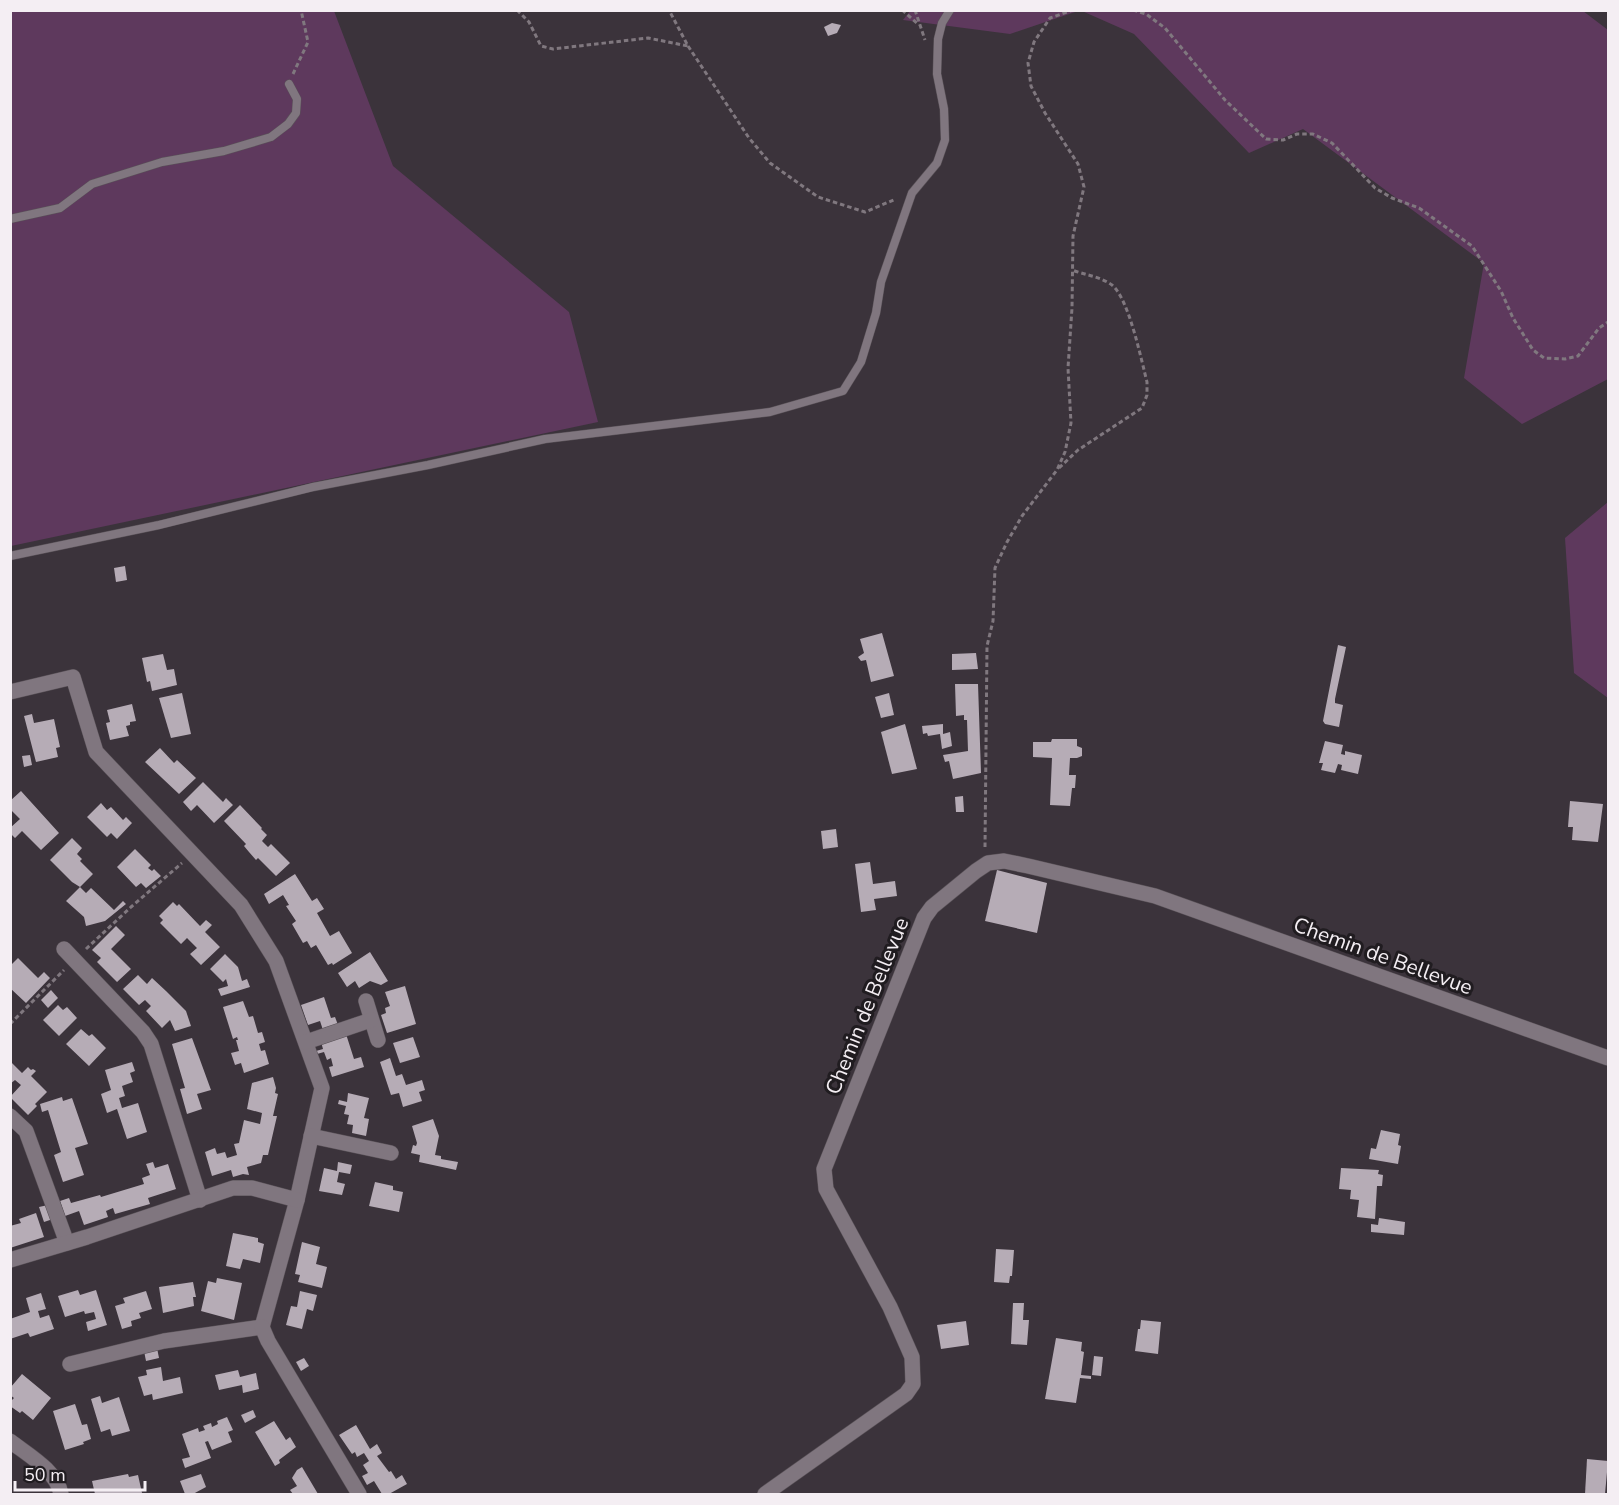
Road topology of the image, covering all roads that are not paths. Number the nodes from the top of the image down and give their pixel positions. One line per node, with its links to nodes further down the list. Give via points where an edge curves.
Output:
1 (950, 10): 4 (lane, via 938,39 937,74 945,140 937,163 912,193 881,282 861,362 843,391 770,412 545,439)
2 (289, 84): 3 (lane, via 297,99 296,113 271,137 162,162 92,184 60,208)
3 (10, 219)
4 (10, 556)
5 (10, 692): 10 (street, via 73,677 96,752 241,905 276,961)
6 (69, 955): 15 (street, via 151,1044)
7 (366, 1001): 8 (street)
8 (371, 1020): 9 (street); 10 (street)
9 (378, 1040)
10 (306, 1042): 13 (street, via 322,1088)
11 (1608, 1058): 24 (street, Chemin de Bellevue, via 1155,896 1020,864 988,863 932,906 924,918 824,1169 826,1189 890,1307 912,1357 913,1384 906,1394)
12 (10, 1116): 17 (street, via 26,1131)
13 (311, 1136): 14 (street); 16 (street)
14 (391, 1153)
15 (200, 1200): 16 (street, via 233,1188 252,1188); 17 (street)
16 (297, 1200): 19 (street)
17 (67, 1244): 18 (street)
18 (10, 1260)
19 (262, 1327): 20 (street, via 164,1341); 23 (street)
20 (70, 1364)
21 (10, 1441): 22 (street, via 48,1470)
22 (61, 1494)
23 (359, 1494)
24 (765, 1494)

